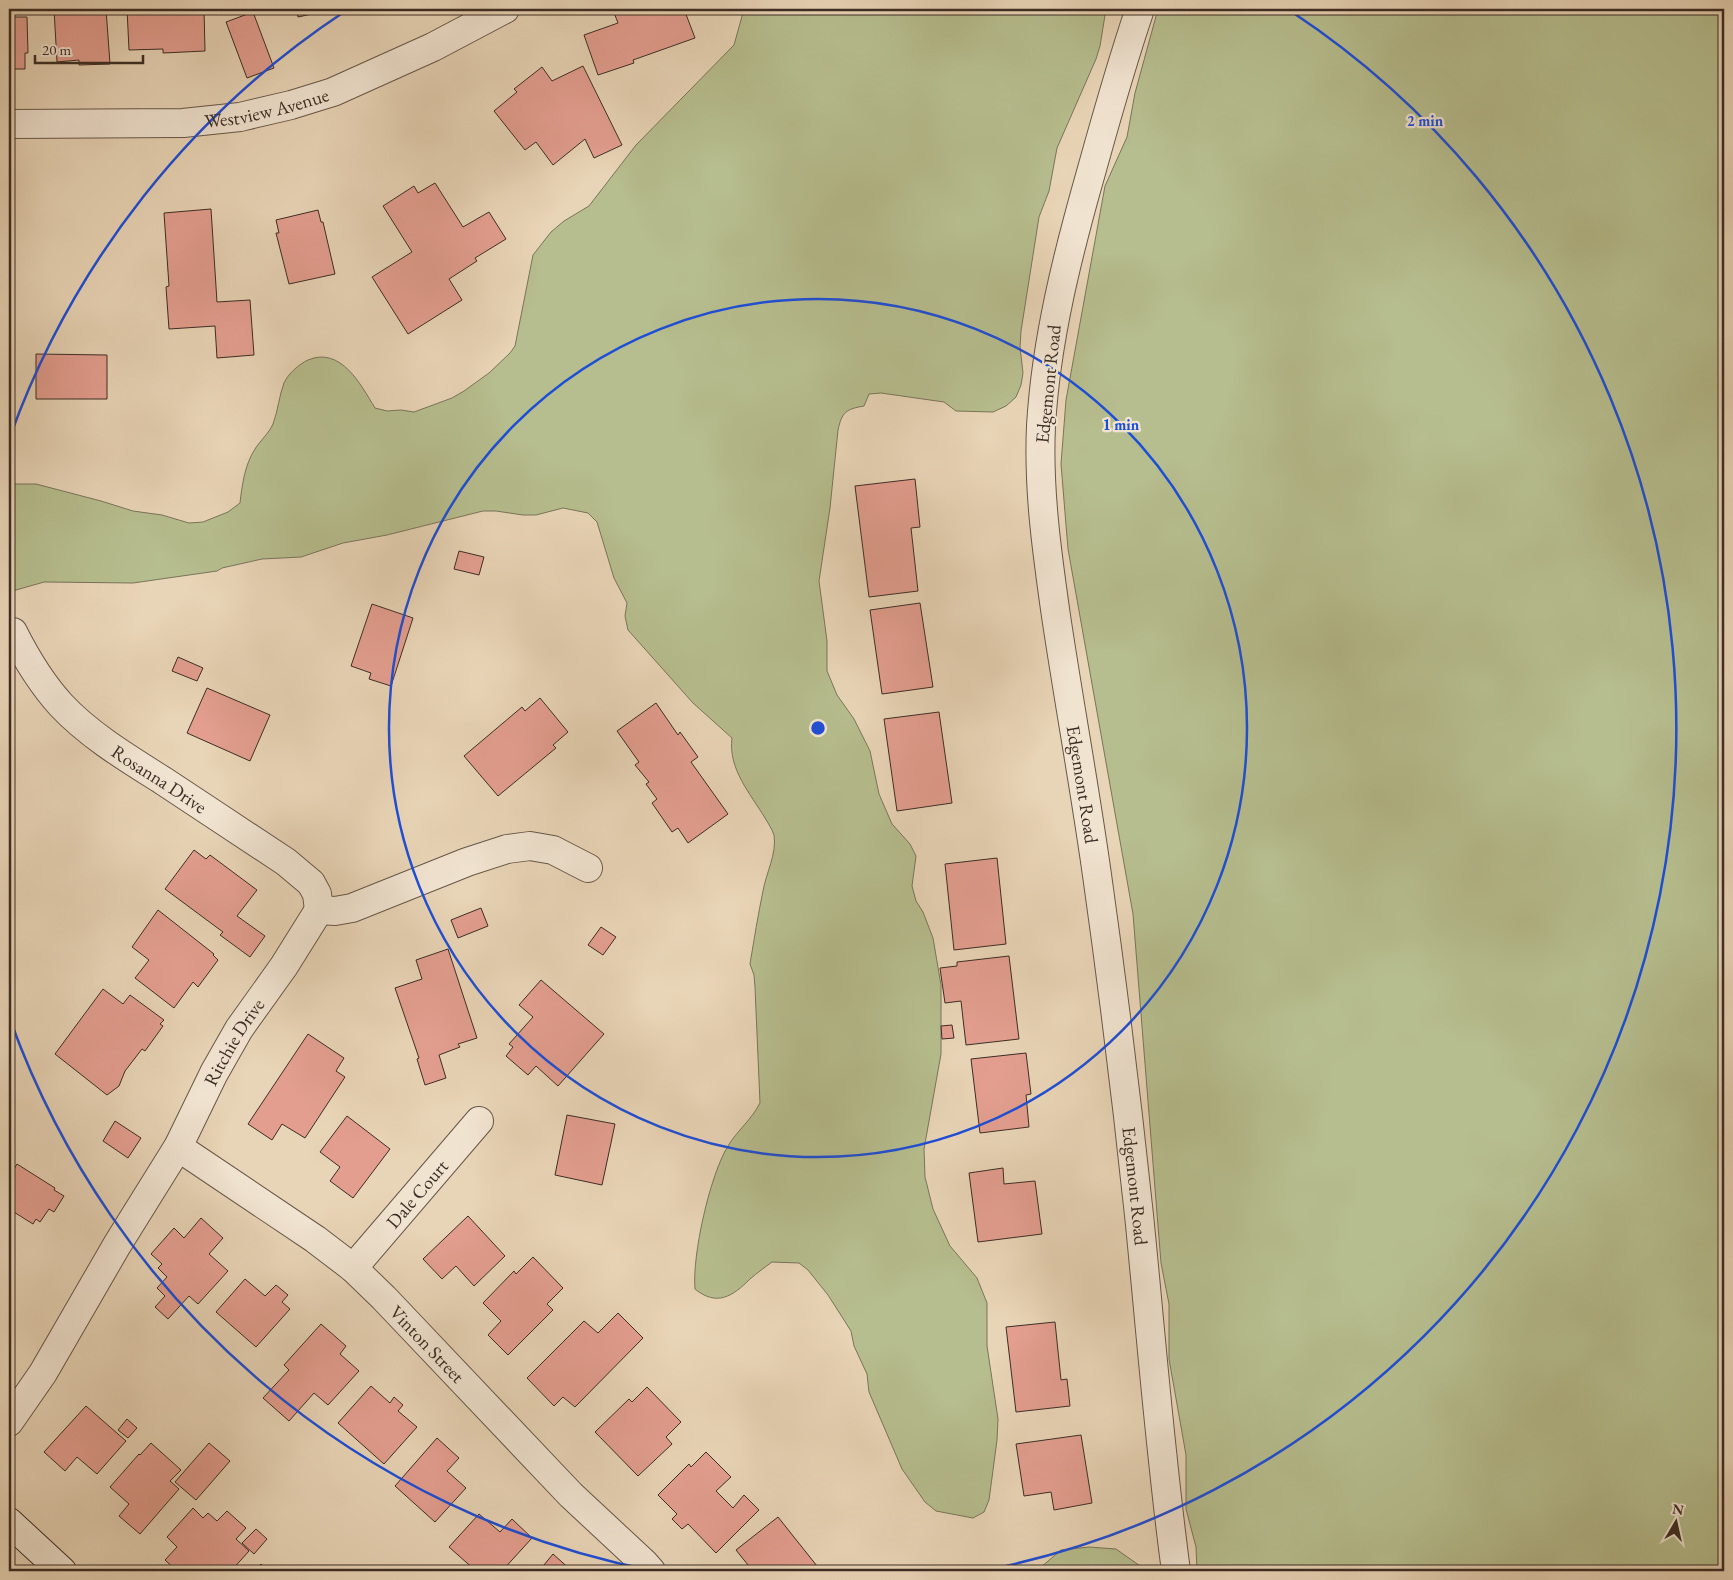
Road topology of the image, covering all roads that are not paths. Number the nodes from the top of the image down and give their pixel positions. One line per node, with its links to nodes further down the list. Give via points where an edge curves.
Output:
1 (505, 9): 3 (street, Westview Avenue, via 433,47 333,92 291,106 184,124)
2 (1140, 9): 14 (street, Edgemont Road, via 1076,225 1060,292 1046,378 1040,470 1051,584 1116,1015)
3 (9, 124)
4 (13, 632): 6 (street, Rosanna Drive, via 39,678 61,706 121,754 286,862 311,883 317,894)
5 (588, 868): 6 (street, via 553,850 530,846 507,849 352,908)
6 (319, 910): 8 (street, Ritchie Drive, via 239,1029)
7 (479, 1121): 9 (street, Dale Court)
8 (178, 1147): 9 (street, Vinton Street); 10 (street, Ritchie Drive)
9 (353, 1268): 13 (street, Vinton Street, via 571,1494)
10 (9, 1422)
11 (9, 1522): 12 (street)
12 (62, 1571)
13 (651, 1571)
14 (1176, 1571)

